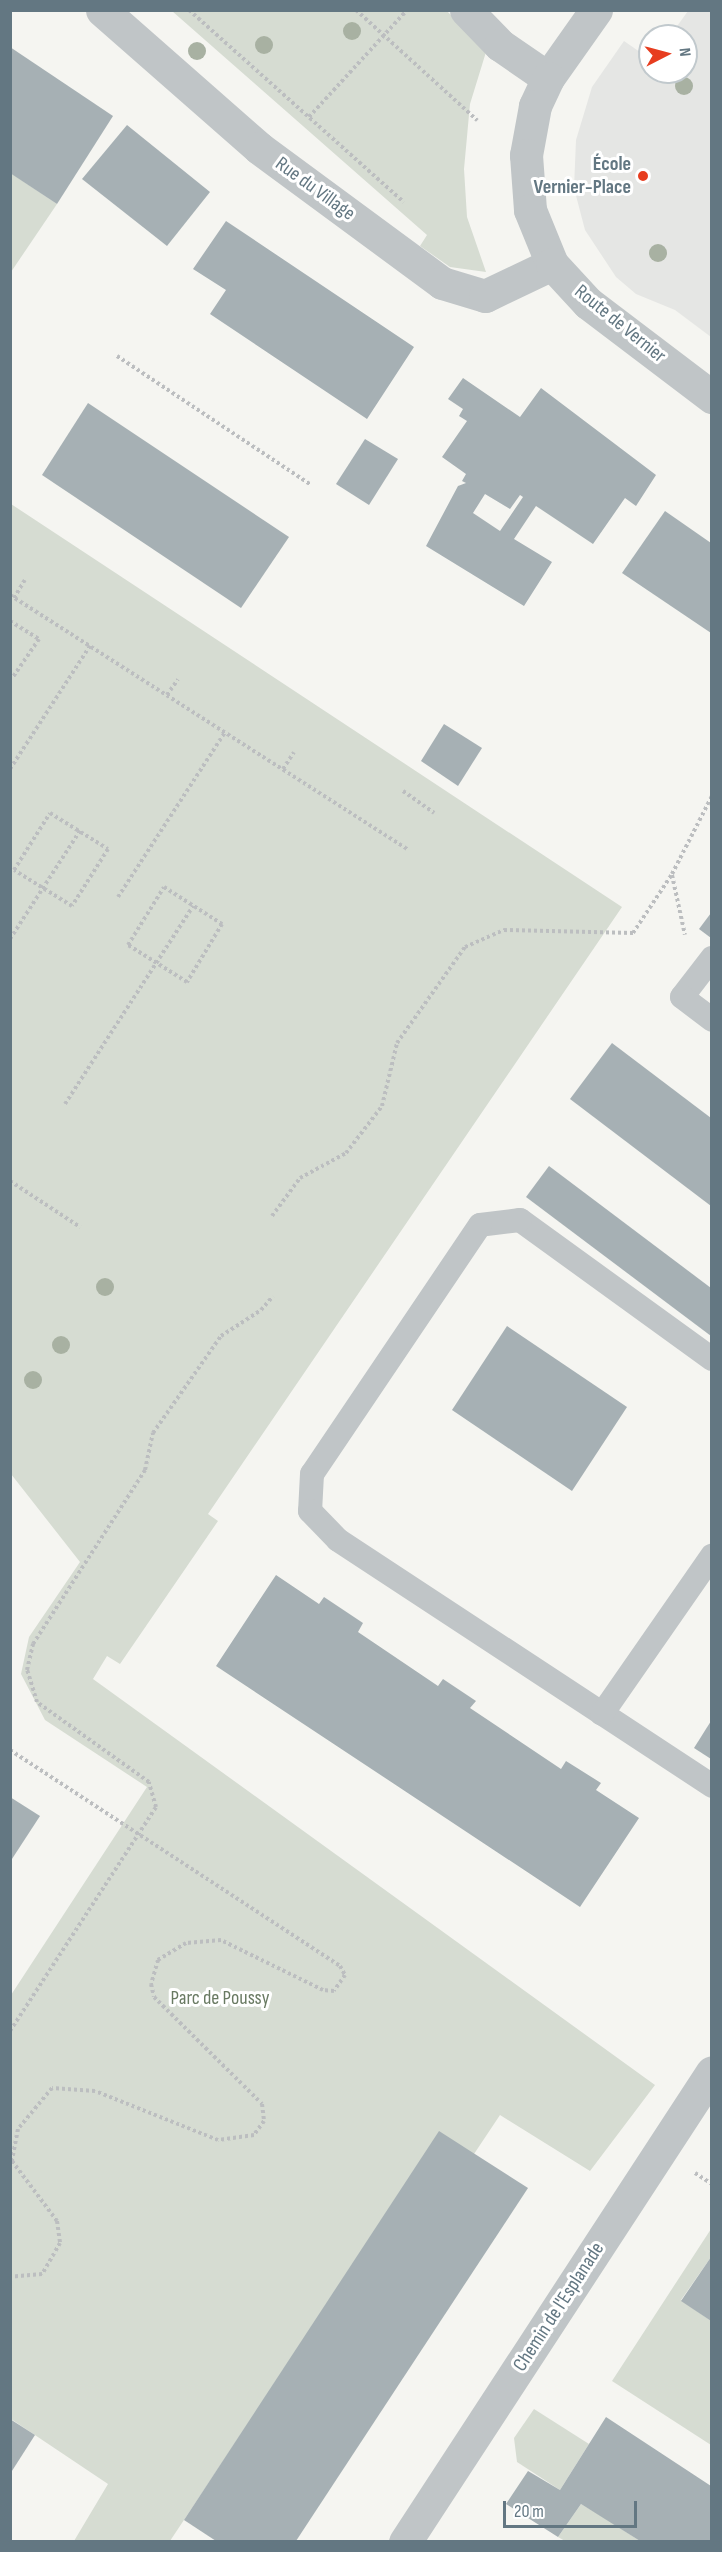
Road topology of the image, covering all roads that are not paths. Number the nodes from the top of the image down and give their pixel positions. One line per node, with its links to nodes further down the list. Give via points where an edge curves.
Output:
1 (102, 10): 5 (street, Rue du Village, via 259,148 442,283 485,296)
2 (466, 10): 4 (street, via 500,45)
3 (596, 10): 4 (street, Route de Vernier)
4 (548, 78): 5 (street, Route de Vernier, via 528,134 526,181 530,210)
5 (552, 264): 6 (street, Route de Vernier, via 597,311)
6 (711, 397)
7 (703, 951): 8 (lane, via 682,998)
8 (711, 1020)
9 (711, 1359): 11 (lane, via 520,1220 480,1225 312,1474 310,1511 338,1540)
10 (711, 1556): 11 (lane)
11 (602, 1714): 12 (lane)
12 (711, 1786)
13 (709, 2082): 14 (street, Chemin de l'Esplanade)
14 (405, 2541)

